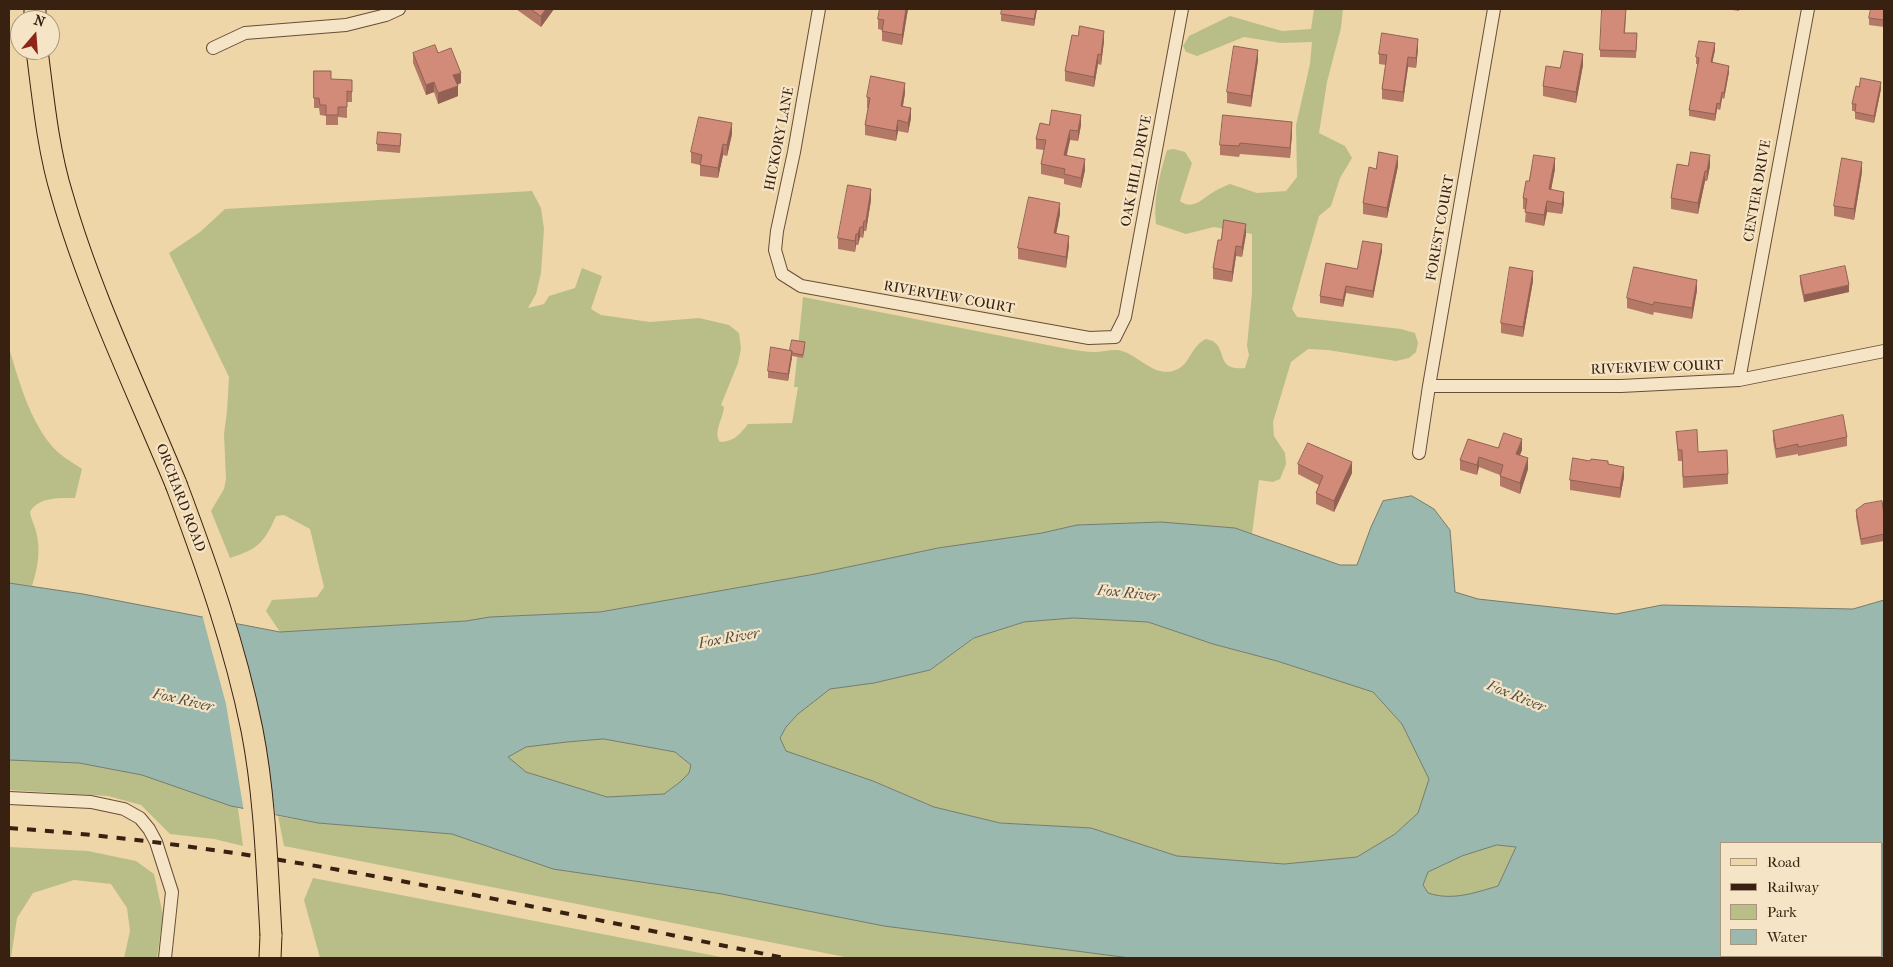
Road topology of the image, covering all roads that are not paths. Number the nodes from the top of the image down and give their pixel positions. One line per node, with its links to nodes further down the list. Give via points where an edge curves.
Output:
1 (399, 9): 6 (street, via 346,25 245,33)
2 (819, 9): 8 (street, HICKORY LANE, via 777,231 775,250)
3 (1182, 9): 9 (street, OAK HILL DRIVE, via 1125,317)
4 (1494, 9): 12 (street, FOREST COURT)
5 (1808, 9): 11 (street, CENTER DRIVE)
6 (212, 48)
7 (38, 60): 16 (main road, ORCHARD ROAD, bridge, via 61,194 86,271 176,484 214,586 252,731 266,857)
8 (782, 274): 9 (street, RIVERVIEW COURT, via 801,286 1089,338)
9 (1115, 337)
10 (1884, 351): 11 (street, RIVERVIEW COURT)
11 (1739, 380): 12 (street, RIVERVIEW COURT, via 1621,386)
12 (1429, 386): 13 (street, FOREST COURT)
13 (1419, 454)
14 (9, 798): 15 (street, via 91,802 124,809 150,828 172,892)
15 (165, 958)
16 (270, 958)

